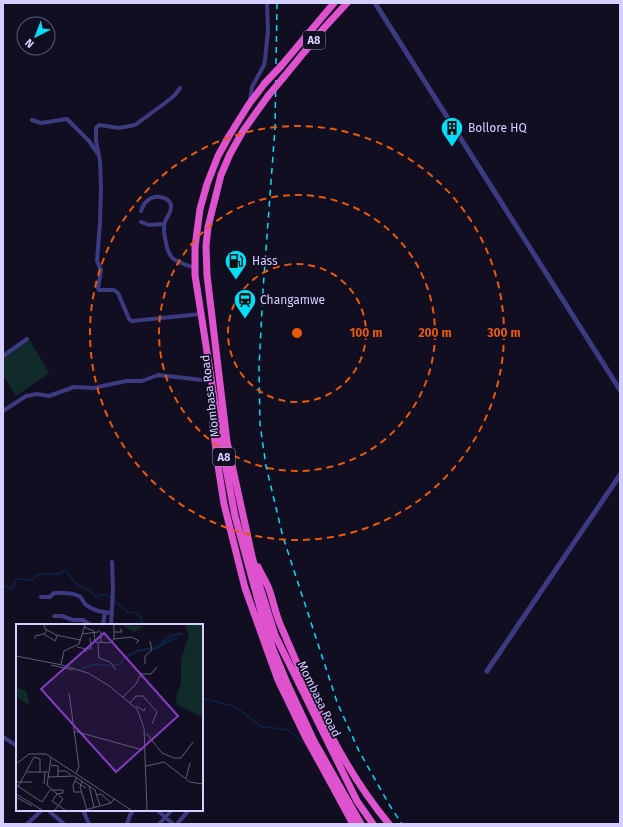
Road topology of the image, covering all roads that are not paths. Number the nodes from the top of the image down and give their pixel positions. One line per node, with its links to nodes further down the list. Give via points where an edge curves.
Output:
1 (267, 3): 6 (street, via 268,31 264,66 252,87)
2 (334, 3): 6 (highway, Mombasa Road / A8, bridge)
3 (347, 3): 21 (highway, Mombasa Road / A8, bridge, via 268,96 243,131 221,175 208,228 207,275 227,442)
4 (375, 3): 17 (street)
5 (180, 88): 8 (street, via 165,103 135,124 119,128 99,125 96,129 96,140)
6 (249, 104): 12 (highway, Mombasa Road / A8, via 218,156 207,184 200,209)
7 (32, 120): 8 (street, via 41,123 68,119)
8 (99, 156): 13 (street, via 101,187 97,261 101,270 98,289 114,290 118,293 132,321)
9 (141, 211): 11 (street, via 147,201 163,197 168,200 171,212)
10 (141, 222): 11 (street, via 149,225)
11 (164, 224): 12 (street, via 170,257)
12 (195, 268): 13 (highway, Mombasa Road / A8)
13 (201, 314): 16 (highway, Mombasa Road / A8)
14 (27, 339): 15 (street)
15 (3, 356)
16 (211, 381): 18 (highway, Mombasa Road / A8); 19 (street, via 158,375 142,381 126,381 93,388 74,387 49,396 26,396)
17 (620, 390)
18 (213, 397): 48 (highway, via 218,472 245,588 278,680); 49 (highway, Mombasa Road / A8, via 235,516 273,648 314,741)
19 (3, 411)
20 (620, 475): 30 (street)
21 (252, 556): 50 (highway, Mombasa Road / A8, via 275,635 357,801); 51 (highway, via 268,588 311,697 345,763)
22 (112, 562): 24 (street)
23 (41, 598): 25 (street, via 50,597 54,593 73,593 91,608)
24 (112, 611): 25 (street); 29 (street)
25 (105, 612): 28 (street)
26 (54, 616): 27 (street, via 82,620)
27 (88, 624)
28 (103, 624)
29 (111, 624)
30 (487, 671)
31 (3, 737): 32 (street)
32 (16, 745)
33 (41, 811): 41 (street)
34 (49, 811): 42 (street)
35 (84, 811): 43 (street)
36 (133, 811): 44 (street)
37 (158, 811): 40 (street)
38 (171, 811): 40 (street)
39 (188, 811): 47 (street)
40 (165, 818): 45 (street); 46 (street)
41 (27, 824)
42 (64, 824)
43 (89, 824)
44 (127, 824)
45 (159, 824)
46 (173, 824)
47 (177, 824)
48 (353, 824)
49 (361, 824)
50 (373, 824)
51 (388, 824)

